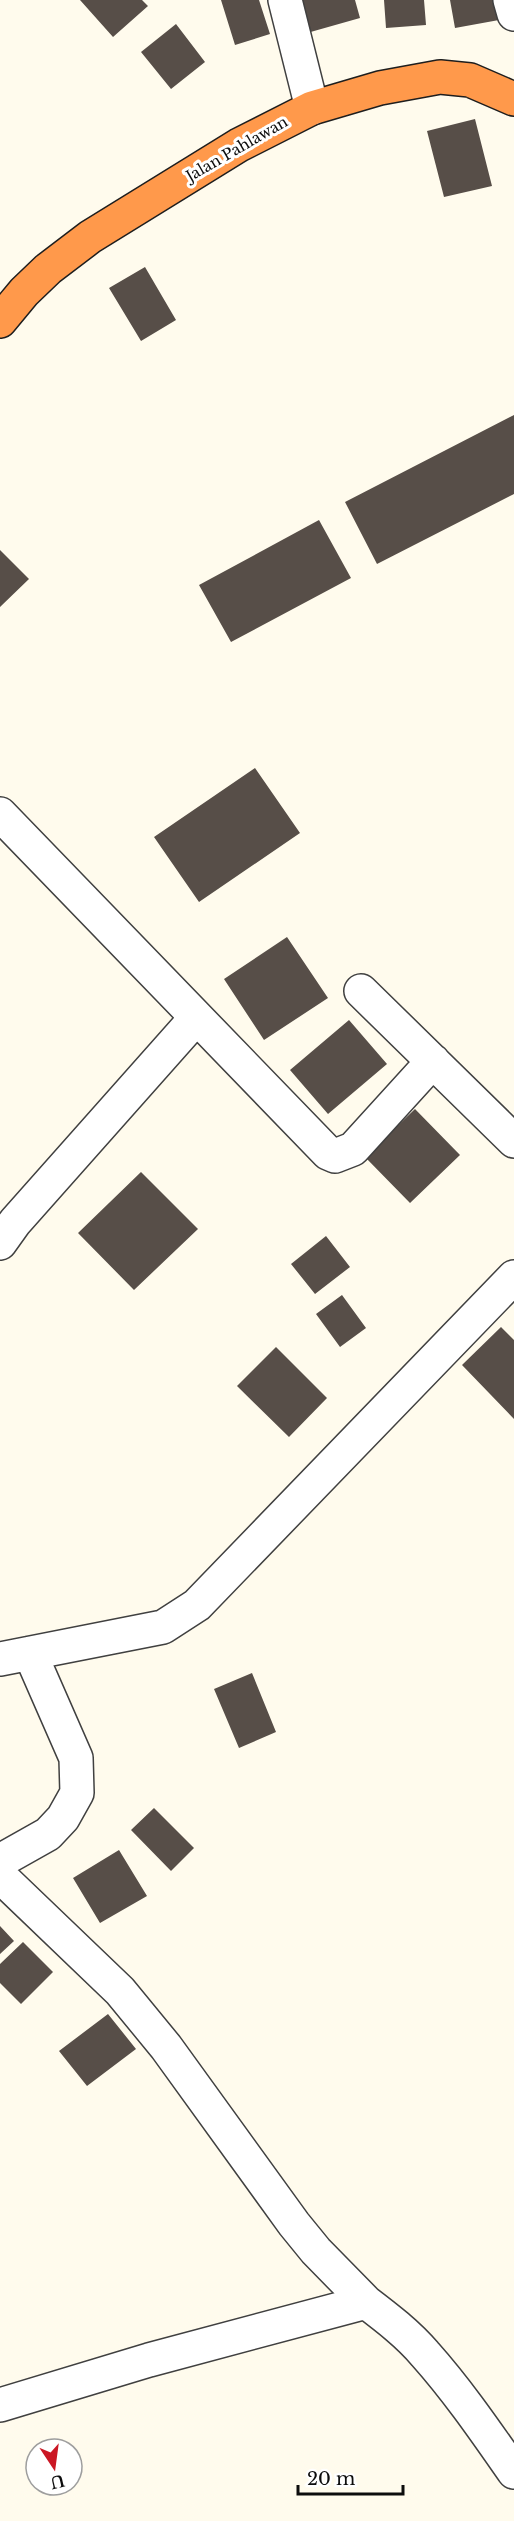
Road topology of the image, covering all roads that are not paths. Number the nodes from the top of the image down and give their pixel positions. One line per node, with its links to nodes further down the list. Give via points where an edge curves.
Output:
1 (285, 0): 5 (street)
2 (510, 0): 3 (street)
3 (514, 14)
4 (514, 99): 5 (highway, Jalan Pahlawan, via 470,80 440,77 380,88)
5 (312, 108): 6 (highway, Jalan Pahlawan, via 239,145 90,237 48,269)
6 (0, 321)
7 (0, 814): 9 (street)
8 (361, 991): 10 (street)
9 (196, 1018): 10 (street, via 327,1153 336,1156 353,1149); 12 (street)
10 (433, 1062): 11 (street)
11 (514, 1141)
12 (5, 1225)
13 (514, 1277): 14 (street, via 197,1605 164,1627)
14 (15, 1656): 15 (street, via 76,1758 77,1793 63,1818 48,1834)
15 (0, 1862)
16 (0, 1876): 17 (street, via 120,1991 166,2047 294,2224)
17 (366, 2302): 18 (street); 19 (street, via 425,2353)
18 (0, 2405)
19 (514, 2472)

